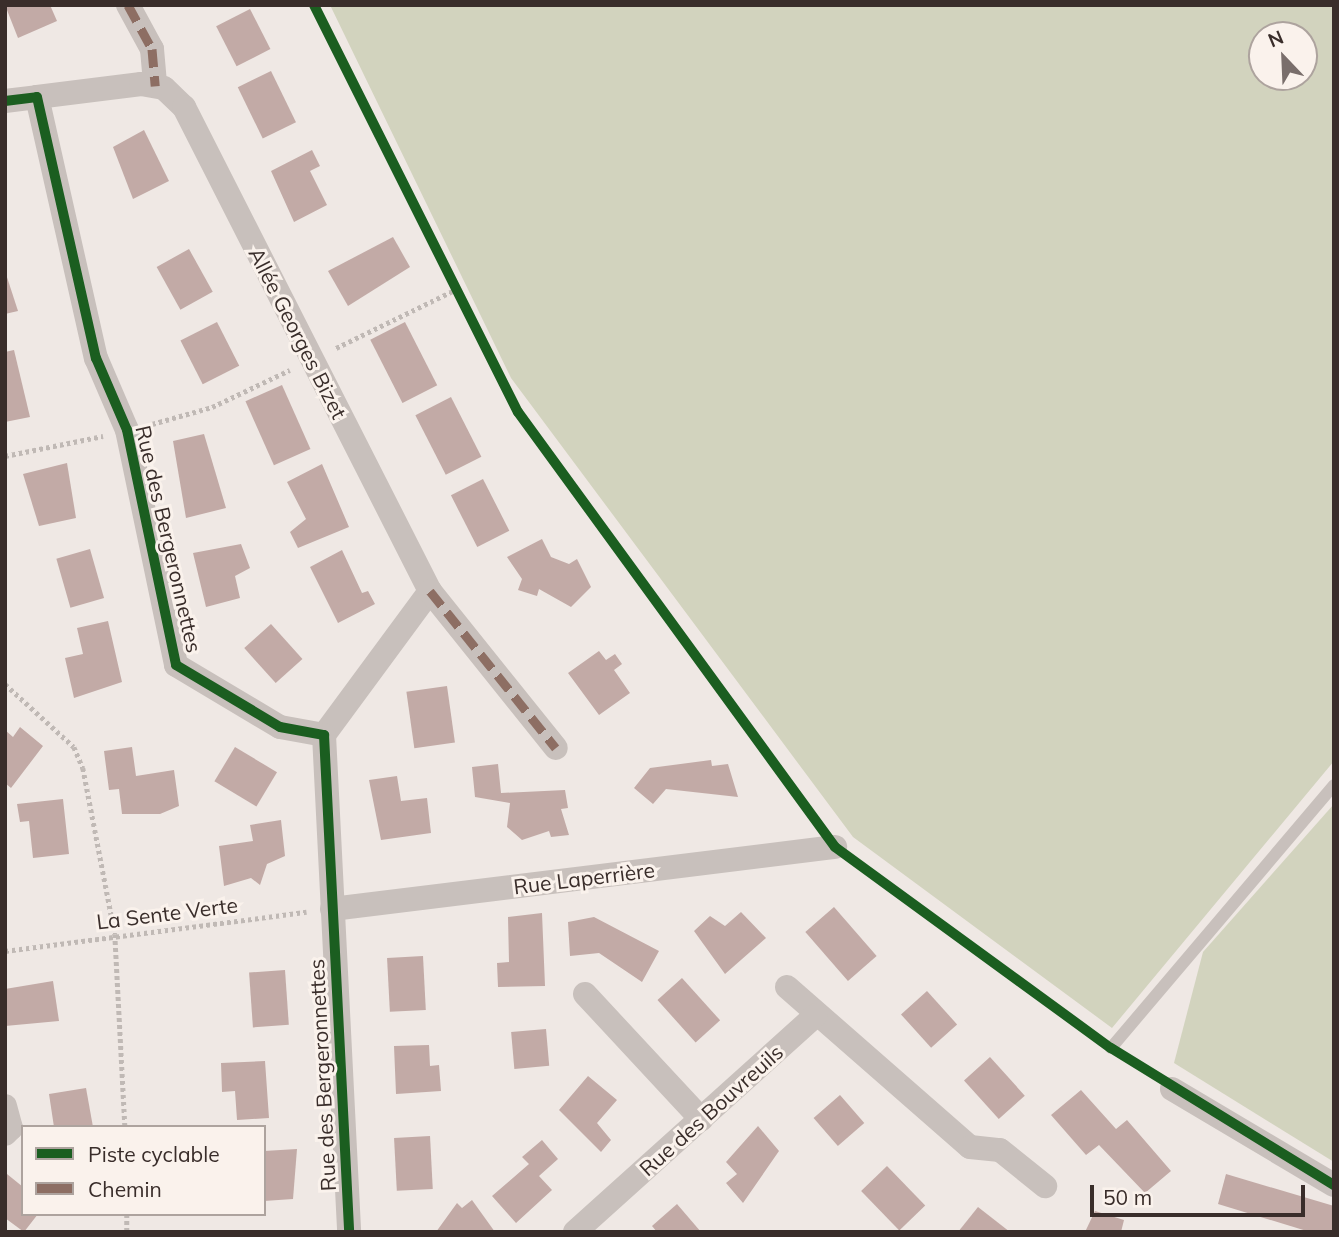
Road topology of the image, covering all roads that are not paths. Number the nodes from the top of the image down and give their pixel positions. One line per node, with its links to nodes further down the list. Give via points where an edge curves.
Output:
1 (128, 5): 2 (street, via 152,49)
2 (155, 86): 3 (street); 5 (street, Allée Georges Bizet, via 184,107)
3 (37, 97): 4 (street); 6 (street, Rue des Bergeronnettes, via 96,358 127,430 176,665 280,727)
4 (5, 101)
5 (430, 591): 6 (street); 7 (street, Allée Georges Bizet)
6 (324, 735): 10 (street, Rue des Bergeronnettes)
7 (556, 748)
8 (1334, 785): 14 (lane)
9 (835, 847): 10 (street, Rue Laperrière)
10 (332, 909): 22 (street, Rue des Bergeronnettes)
11 (787, 987): 13 (street)
12 (585, 994): 17 (street)
13 (816, 1015): 17 (street, Rue des Bouvreuils); 20 (street, via 919,1097 970,1147 1000,1150)
14 (1111, 1048)
15 (1172, 1089): 19 (street)
16 (5, 1106): 18 (street, via 10,1128)
17 (701, 1119): 21 (street, Rue des Bouvreuils)
18 (5, 1134)
19 (1334, 1185)
20 (1045, 1186)
21 (602, 1223): 23 (street, Rue des Bouvreuils)
22 (349, 1232)
23 (575, 1232)

